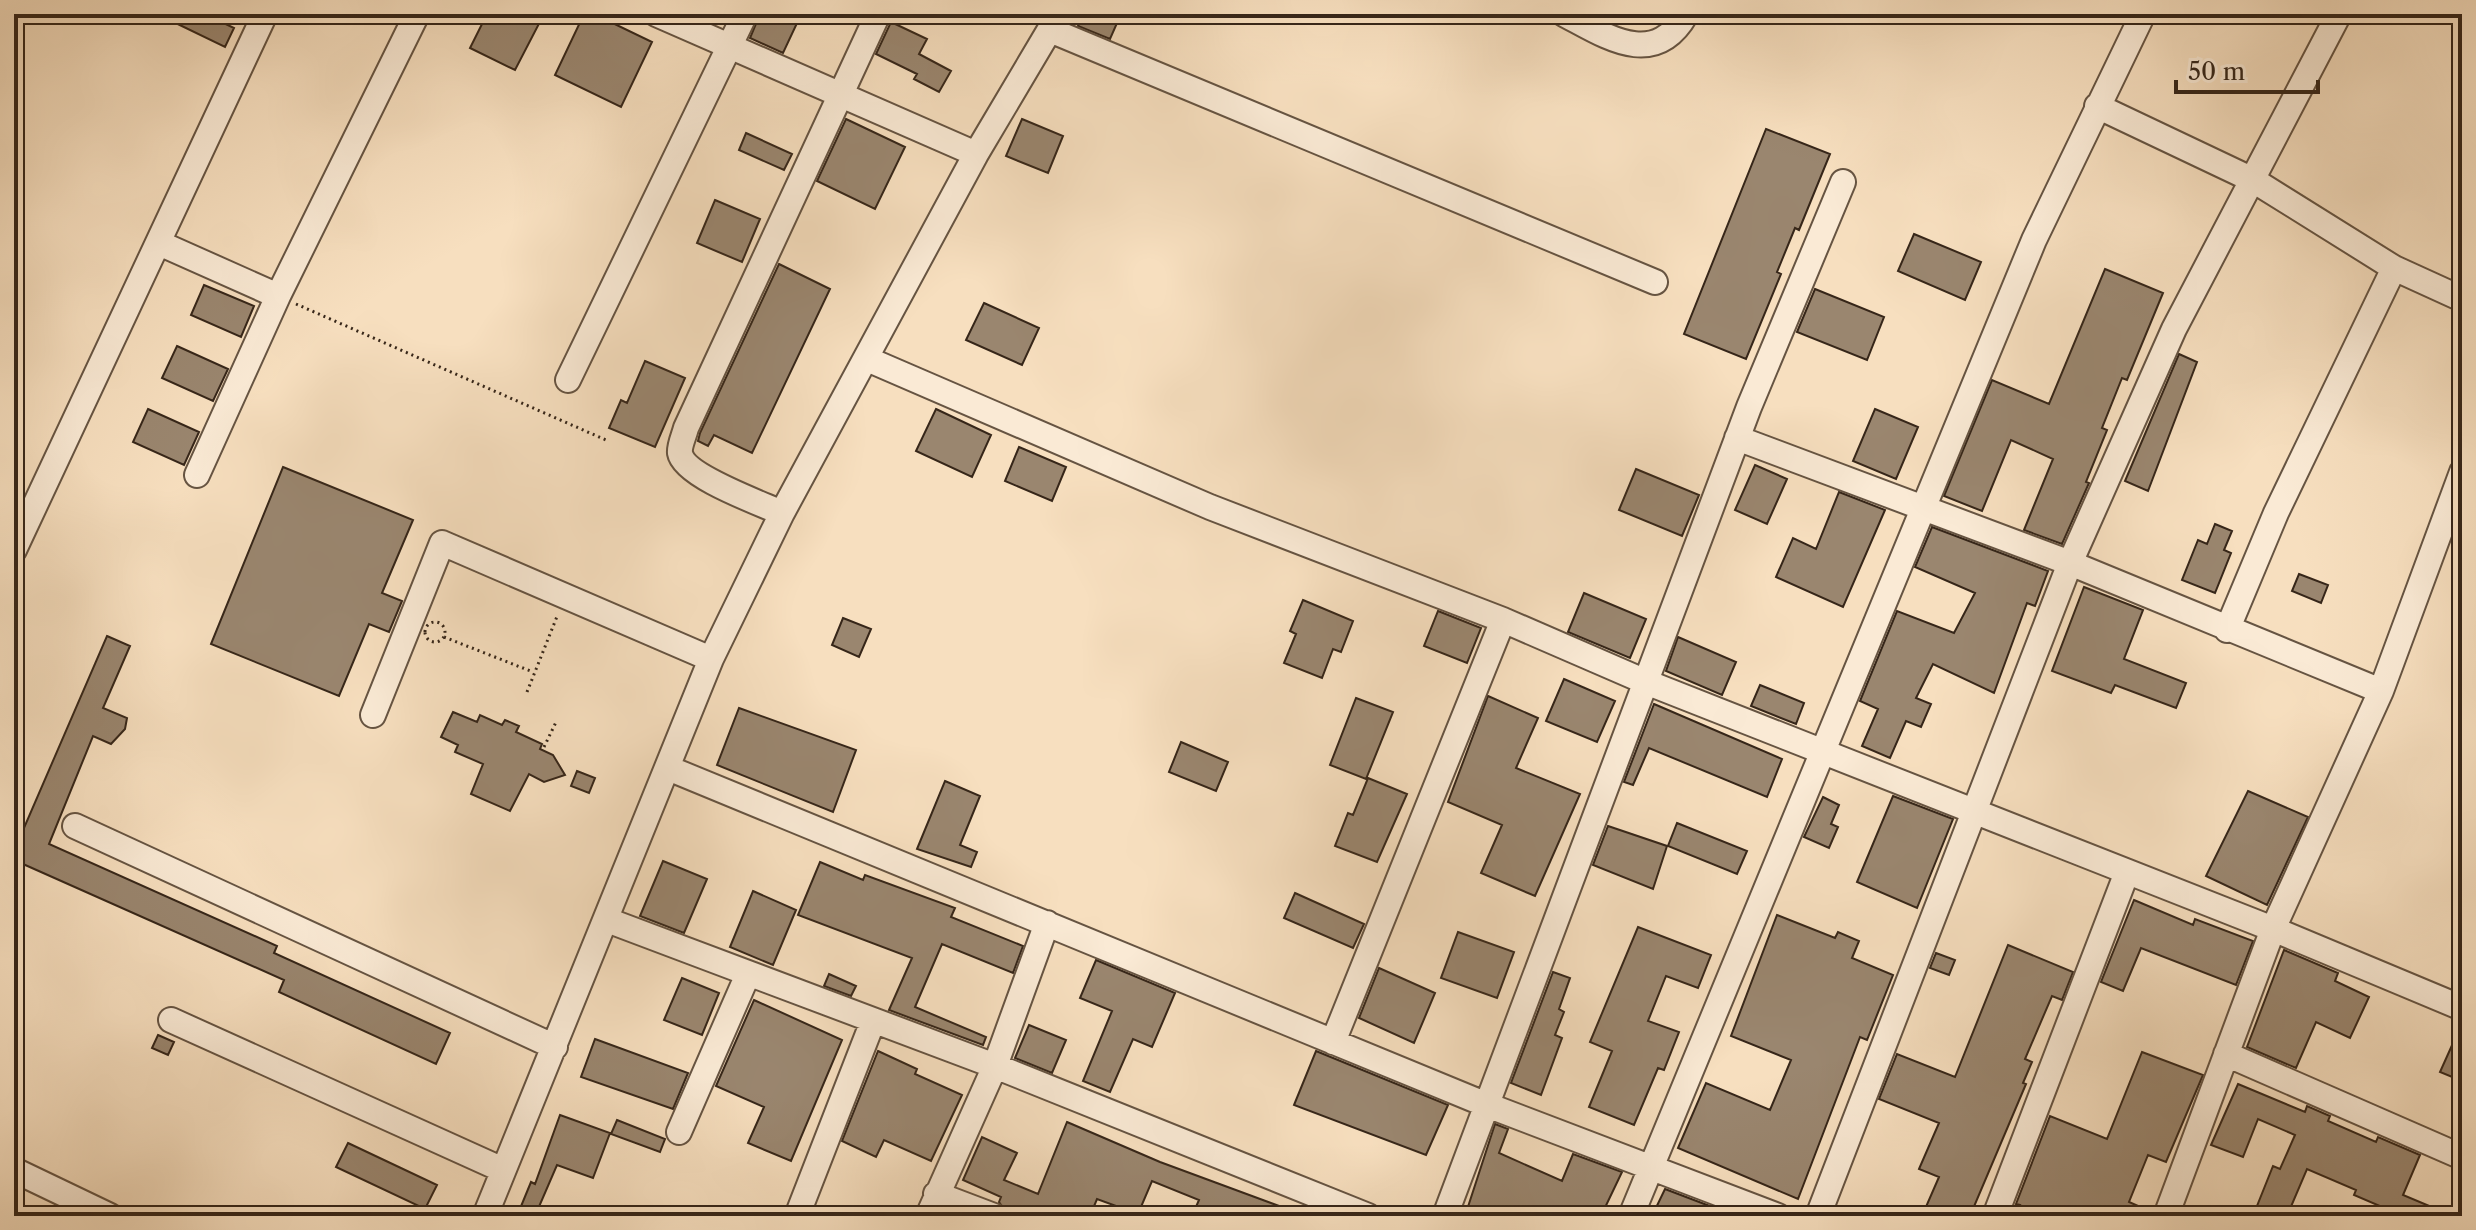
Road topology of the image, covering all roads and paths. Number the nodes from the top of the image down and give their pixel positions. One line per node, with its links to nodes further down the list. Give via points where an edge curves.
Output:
1 (265, 14): 17 (street)
2 (417, 14): 20 (street)
3 (656, 14): 11 (street)
4 (745, 14): 11 (street)
5 (878, 14): 12 (street)
6 (1564, 14): 7 (street, via 1636,47 1660,41)
7 (1686, 14)
8 (2143, 14): 13 (street)
9 (2339, 14): 15 (street)
10 (1055, 22): 14 (street); 19 (street)
11 (732, 45): 12 (street); 23 (street)
12 (842, 97): 14 (street); 29 (street, via 686,428 680,451 684,463 699,474)
13 (2097, 106): 15 (street); 28 (street, via 2034,240)
14 (976, 154): 22 (street)
15 (2253, 180): 18 (street); 31 (street, via 2174,329)
16 (1843, 182): 24 (street)
17 (159, 243): 20 (street); 30 (street)
18 (2394, 268): 21 (street); 34 (street, via 2276,513)
19 (1655, 282)
20 (278, 296): 25 (path); 27 (street)
21 (2462, 299)
22 (867, 359): 29 (street); 33 (street, via 1210,507)
23 (568, 380)
24 (1737, 438): 28 (street); 38 (street)
25 (606, 440)
26 (2462, 472): 39 (street)
27 (197, 475)
28 (1924, 508): 31 (street); 44 (street)
29 (782, 513): 36 (street)
30 (14, 550)
31 (2070, 563): 34 (street); 46 (street)
32 (565, 596): 36 (street); 37 (path); 41 (street, via 442,543)
33 (1503, 620): 38 (street); 56 (street)
34 (2227, 630): 39 (street)
35 (444, 637): 35 (path, via 442,624 427,626 430,640); 37 (path)
36 (711, 659): 45 (street)
37 (534, 673): 40 (path)
38 (1646, 682): 44 (street); 60 (street)
39 (2381, 691): 51 (street)
40 (527, 692)
41 (373, 715)
42 (557, 720): 43 (path)
43 (544, 747)
44 (1823, 752): 46 (street); 63 (street)
45 (668, 768): 49 (street); 50 (street)
46 (1974, 811): 48 (street); 76 (street)
47 (75, 826): 57 (street)
48 (2127, 872): 51 (street); 77 (street)
49 (607, 920): 52 (street); 57 (street)
50 (1047, 923): 56 (street); 59 (street)
51 (2273, 929): 53 (street); 58 (street)
52 (748, 974): 55 (street); 61 (street)
53 (2462, 1008)
54 (171, 1020): 65 (street)
55 (873, 1021): 59 (street); 70 (street)
56 (1333, 1042): 60 (street)
57 (555, 1047): 65 (street)
58 (2226, 1054): 62 (street); 67 (street)
59 (995, 1066): 66 (street); 72 (street)
60 (1487, 1105): 63 (street); 73 (street)
61 (679, 1132)
62 (2462, 1157)
63 (1651, 1168): 74 (street); 75 (street)
64 (14, 1170): 68 (street)
65 (503, 1170): 69 (street)
66 (932, 1205): 71 (street)
67 (2169, 1215)
68 (110, 1216)
69 (485, 1216)
70 (797, 1216)
71 (994, 1216)
72 (1368, 1216)
73 (1445, 1216)
74 (1631, 1216)
75 (1778, 1216)
76 (1818, 1216)
77 (1995, 1216)

